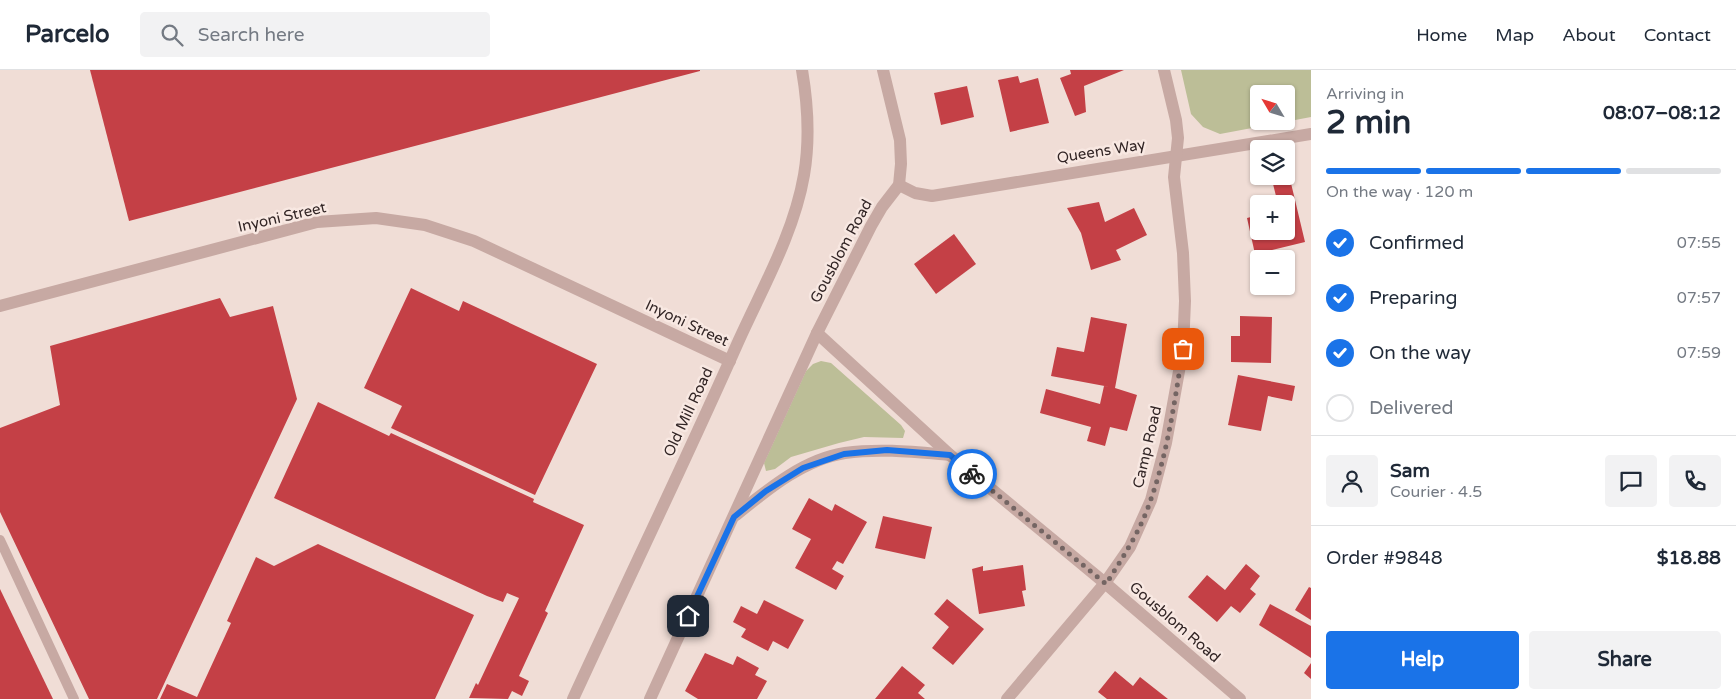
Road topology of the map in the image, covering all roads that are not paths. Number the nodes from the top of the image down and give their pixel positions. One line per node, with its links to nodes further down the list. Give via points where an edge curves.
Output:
1 (802, 70): 9 (street, Old Mill Road, via 807,103 807,149 798,201)
2 (883, 70): 6 (street, via 900,140)
3 (1164, 70): 5 (street, Camp Road, via 1176,120)
4 (1311, 134): 5 (street, Queens Way)
5 (1176, 155): 6 (street, Queens Way, via 932,196 915,194); 13 (street, Camp Road, via 1174,177 1185,301 1183,349 1175,400 1151,500 1130,547)
6 (899, 185): 8 (street, Gousblom Road, via 871,226)
7 (0, 306): 9 (street, Inyoni Street, via 317,222 376,218 425,225 474,241)
8 (817, 333): 10 (street, Gousblom Road); 11 (street, Gousblom Road)
9 (730, 361): 15 (street, Old Mill Road)
10 (950, 455): 11 (street, Gousblom Road, via 887,450 844,454 803,468 766,491); 13 (street, Gousblom Road)
11 (734, 517): 16 (street, Gousblom Road)
12 (0, 540): 14 (lane)
13 (1106, 584): 17 (street, Camp Road); 18 (street, Gousblom Road)
14 (74, 699)
15 (573, 699)
16 (650, 699)
17 (1007, 699)
18 (1240, 699)

